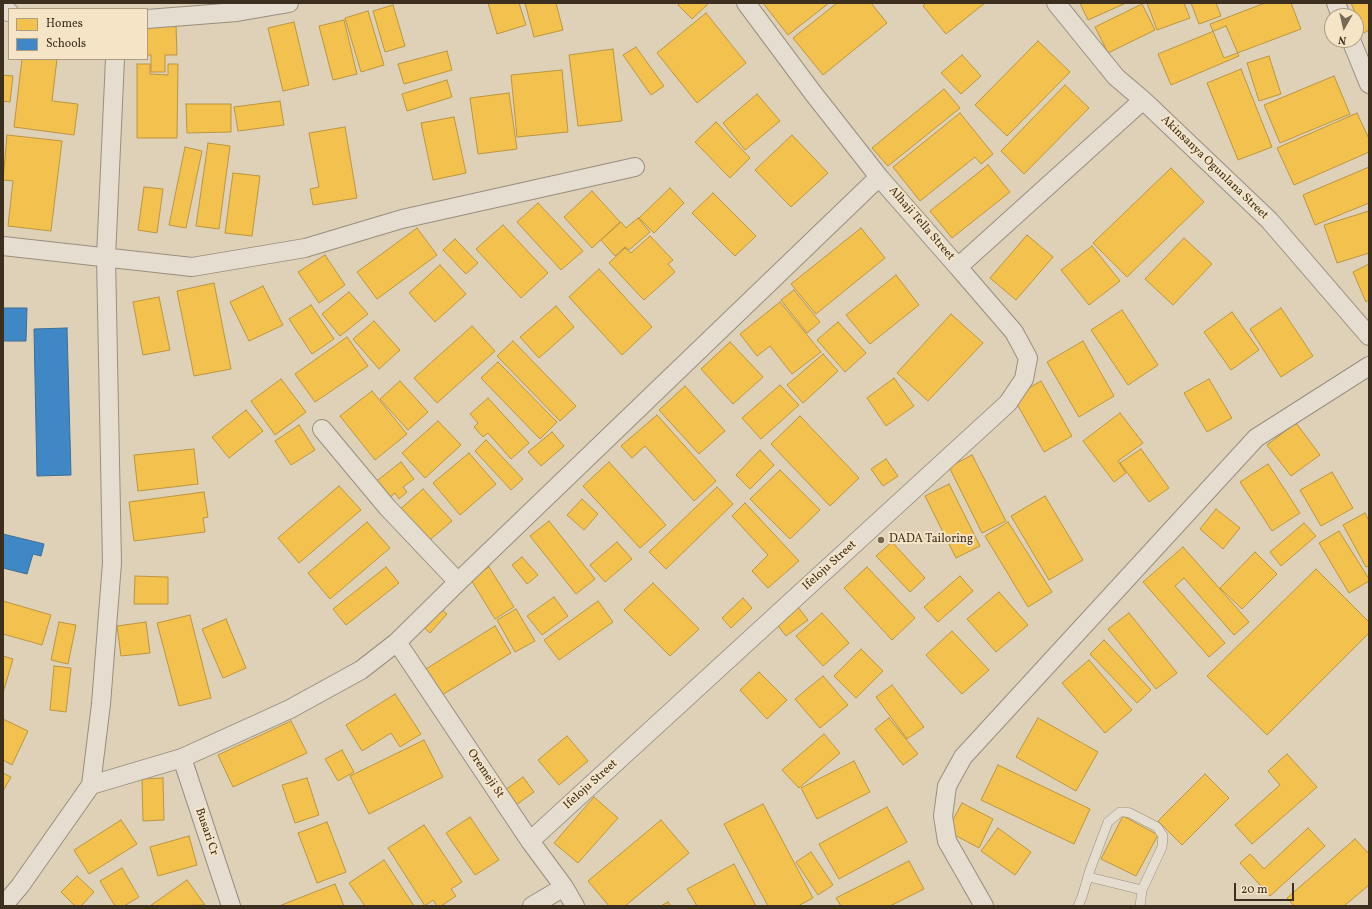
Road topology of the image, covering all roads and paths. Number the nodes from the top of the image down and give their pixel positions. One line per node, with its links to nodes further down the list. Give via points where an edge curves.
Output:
1 (289, 3): 4 (street, via 237,12)
2 (746, 3): 10 (street, Alhaji Tella Street)
3 (1056, 3): 8 (street, Akinsanya Ogunlana Street, via 1116,77)
4 (148, 19)
5 (1354, 48): 7 (street)
6 (115, 60): 12 (street)
7 (1369, 84)
8 (1142, 100): 13 (street, Alhaji Tella Street); 14 (street, Akinsanya Ogunlana Street, via 1269,220)
9 (634, 167): 12 (street, via 402,219 305,248 282,252 192,267)
10 (880, 177): 13 (street, Alhaji Tella Street); 17 (street)
11 (3, 246): 12 (street)
12 (106, 257): 20 (street, via 112,563 101,704)
13 (958, 268): 21 (street, Ifeloju Street, via 1014,332 1028,358 1024,379 1008,403)
14 (1369, 336)
15 (1369, 366): 29 (street, via 1256,438 963,757 947,786 943,816 947,841)
16 (322, 429): 17 (street, via 387,507)
17 (458, 582): 18 (street)
18 (397, 642): 19 (street, via 361,670 297,705); 21 (street, Oremeji St)
19 (182, 758): 20 (street); 26 (street, Busari Cr)
20 (91, 784): 25 (street, via 20,886)
21 (530, 841): 23 (street, Oremeji St)
22 (1088, 877): 24 (lane); 24 (lane, via 1108,822 1120,812 1130,812 1157,827 1163,836 1162,847); 30 (lane)
23 (564, 887): 27 (street); 28 (street, Oremeji St)
24 (1142, 890): 31 (lane)
25 (3, 906)
26 (231, 906)
27 (532, 906)
28 (575, 906)
29 (984, 906)
30 (1078, 906)
31 (1140, 906)

